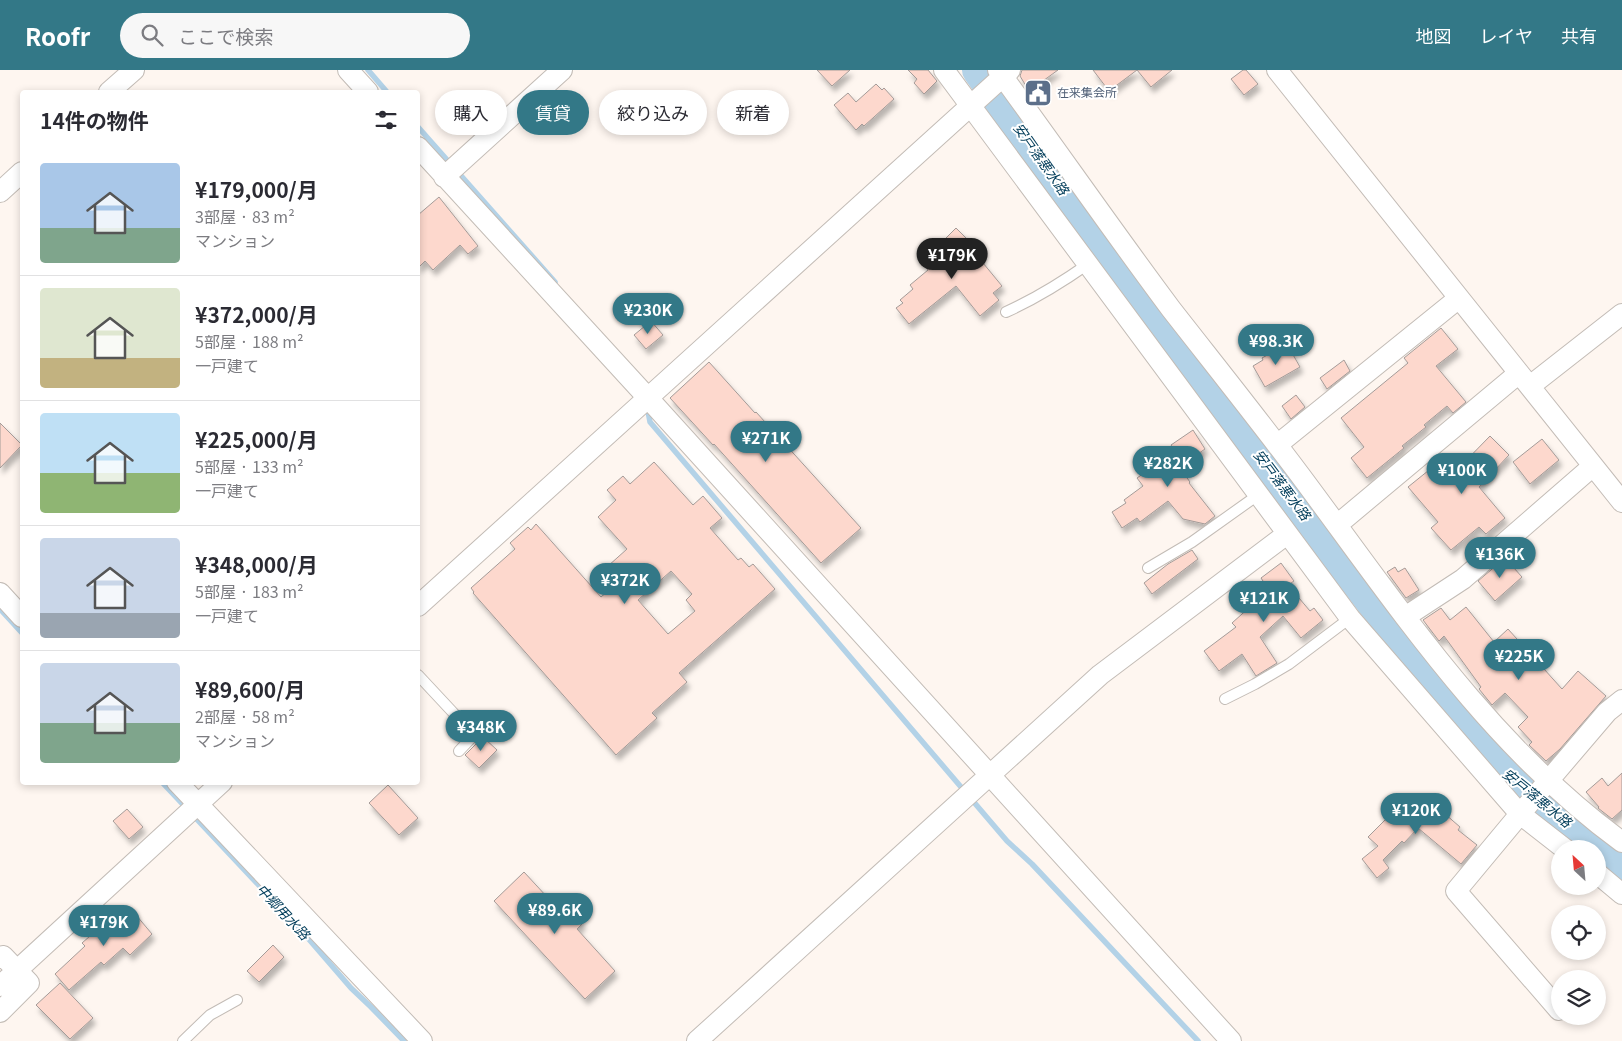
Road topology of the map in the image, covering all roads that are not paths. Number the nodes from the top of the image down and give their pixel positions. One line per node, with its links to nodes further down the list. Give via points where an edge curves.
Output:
1 (134, 70): 7 (street)
2 (348, 70): 8 (street)
3 (562, 70): 12 (street)
4 (944, 70): 9 (street)
5 (1277, 70): 15 (street)
6 (1002, 74): 9 (street); 20 (street, via 1170,308)
7 (112, 90)
8 (366, 90)
9 (974, 101): 14 (street); 19 (street)
10 (420, 149): 12 (street)
11 (20, 174): 13 (street)
12 (444, 177): 19 (street)
13 (0, 192)
14 (1088, 264): 16 (lane, via 1055,287); 22 (street)
15 (1459, 298): 18 (street); 20 (street)
16 (1006, 312)
17 (1622, 314): 18 (street)
18 (1524, 380): 21 (street); 24 (street)
19 (648, 398): 28 (street); 36 (street)
20 (1277, 445): 24 (street)
21 (1593, 466): 23 (street); 30 (street, via 1463,579)
22 (1258, 495): 25 (street); 26 (lane, via 1192,542)
23 (1622, 502)
24 (1337, 525): 30 (street)
25 (1287, 534): 31 (street); 36 (street, via 1100,675)
26 (1148, 568)
27 (0, 593): 29 (street)
28 (420, 604)
29 (20, 615)
30 (1405, 616): 37 (street, via 1474,704)
31 (1350, 618): 33 (lane, via 1289,664); 41 (street)
32 (420, 677): 35 (lane, via 474,735)
33 (1226, 699)
34 (1622, 700): 37 (street, via 1607,712)
35 (459, 751)
36 (990, 776): 54 (street); 55 (street)
37 (1546, 783): 41 (street); 43 (street)
38 (180, 785): 40 (street)
39 (219, 785): 40 (street)
40 (198, 804): 47 (street); 53 (street)
41 (1522, 810): 42 (street); 50 (street, via 1456,892)
42 (1555, 840)
43 (1622, 842)
44 (1606, 881): 45 (street)
45 (1622, 894)
46 (0, 958): 47 (street, via 3,956)
47 (17, 971): 48 (street); 51 (street, via 29,983)
48 (0, 986)
49 (238, 1000): 52 (lane, via 210,1016)
50 (1551, 1001)
51 (0, 1012)
52 (183, 1041)
53 (422, 1041)
54 (697, 1041)
55 (1232, 1041)

